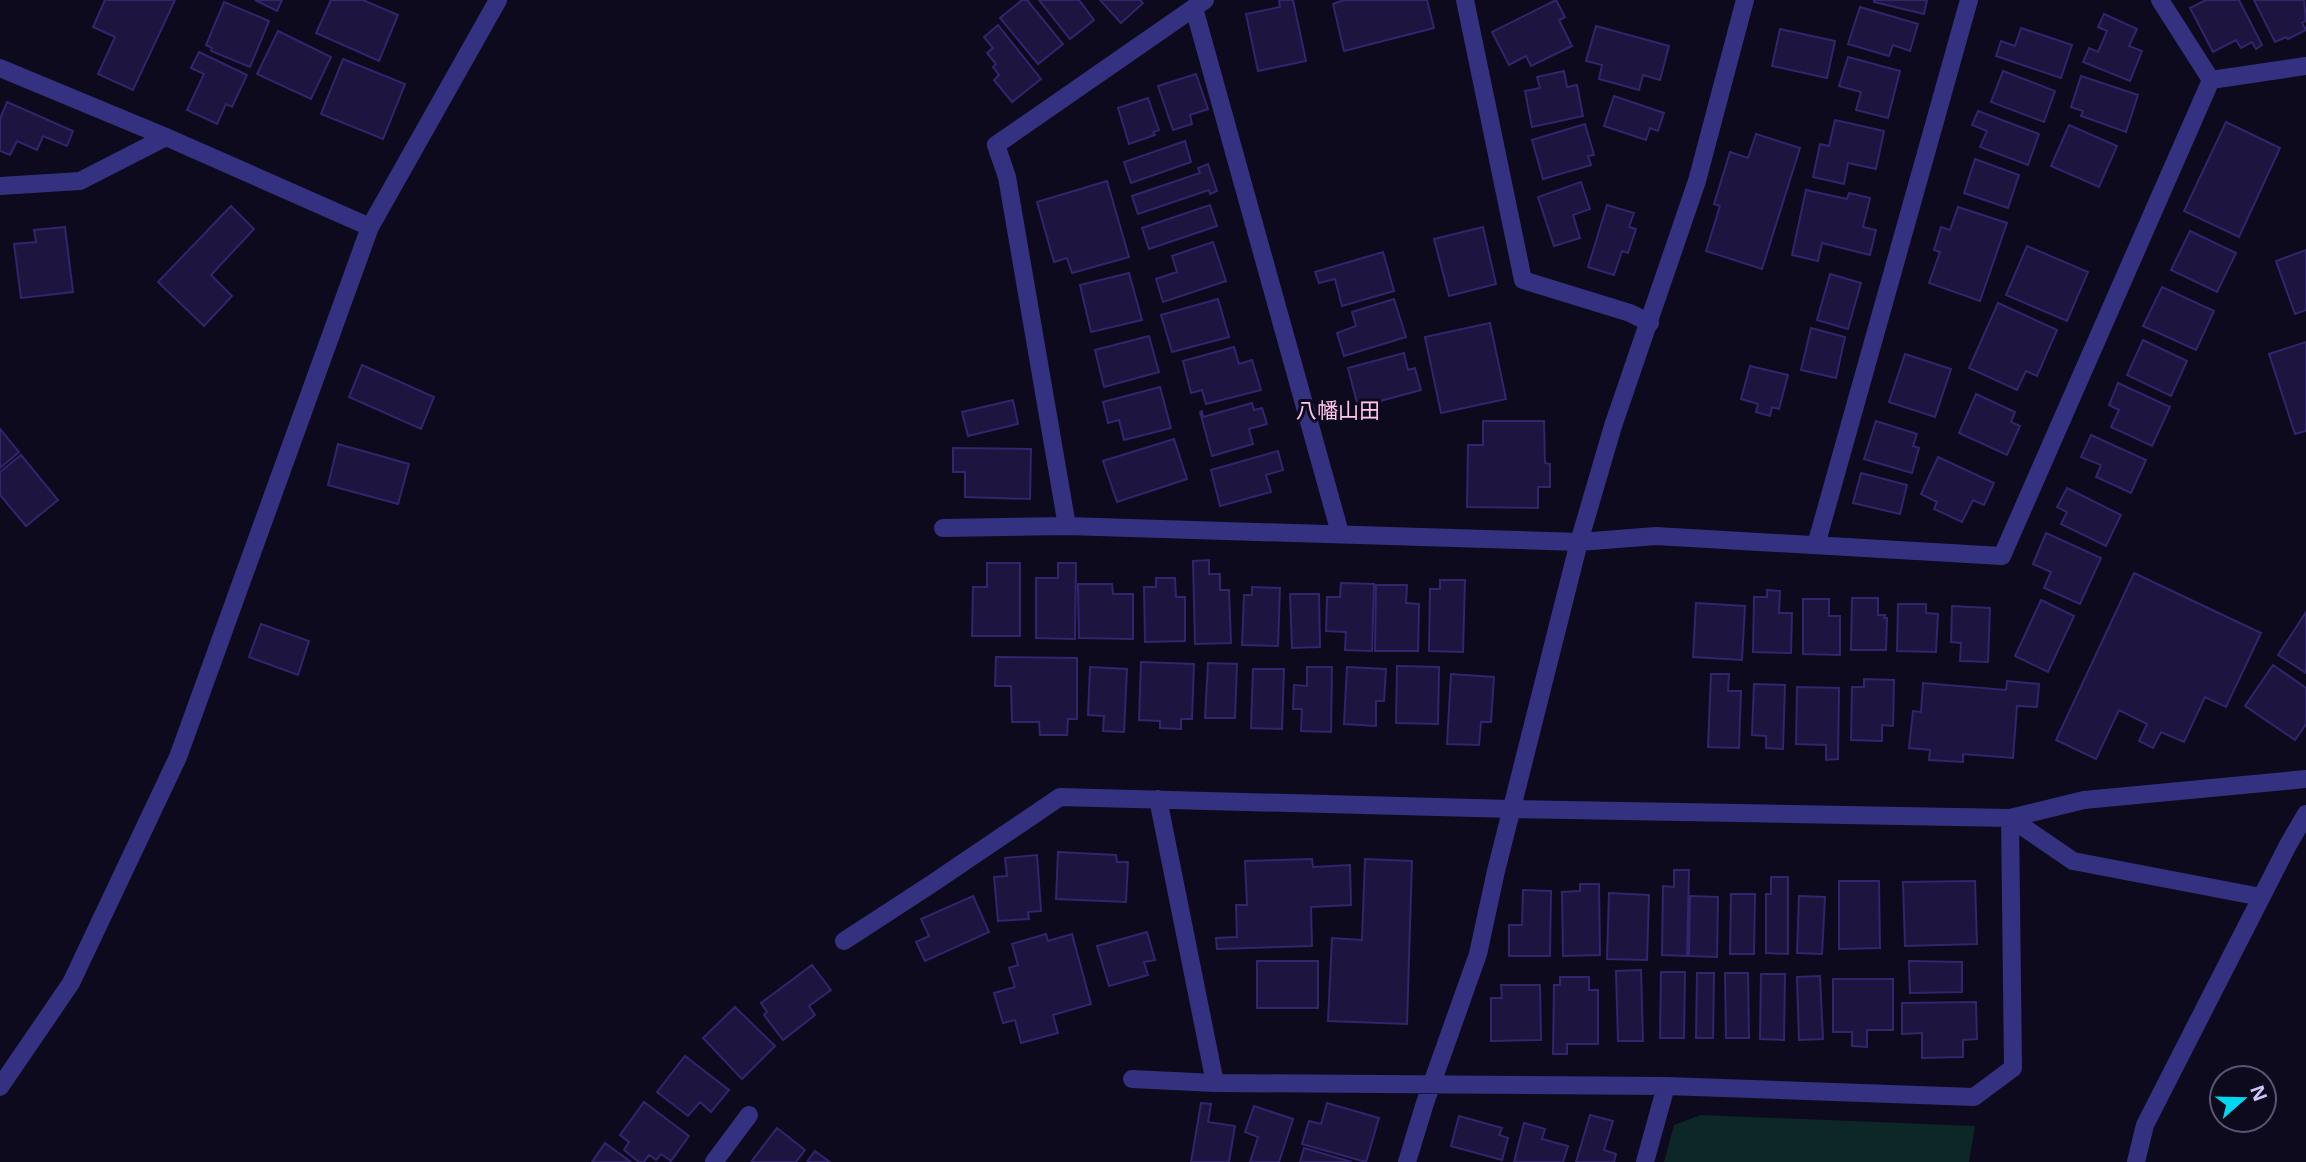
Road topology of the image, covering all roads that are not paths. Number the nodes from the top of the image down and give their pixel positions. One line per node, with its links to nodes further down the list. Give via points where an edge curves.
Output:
1 (498, 0): 12 (street)
2 (1465, 0): 13 (street, via 1523,280)
3 (1745, 0): 13 (street, via 1697,181)
4 (1969, 0): 18 (street)
5 (2160, 0): 9 (street)
6 (1199, 4): 14 (street, via 996,145 1007,177); 16 (street)
7 (2306, 66): 9 (street)
8 (0, 68): 10 (street)
9 (2211, 80): 18 (street, via 2001,556)
10 (166, 136): 11 (street, via 80,181); 12 (street)
11 (0, 186)
12 (370, 227): 30 (street, via 178,757 71,983)
13 (1650, 323): 17 (street)
14 (1067, 526): 15 (street); 16 (street)
15 (943, 528)
16 (1340, 533): 17 (street)
17 (1579, 542): 18 (street, via 1656,536); 21 (street)
18 (1816, 545)
19 (2306, 779): 23 (street, via 2084,800)
20 (1158, 799): 21 (street); 25 (street, via 1060,797); 27 (street)
21 (1512, 809): 23 (street); 28 (street, via 1478,954)
22 (2306, 814): 24 (street)
23 (2011, 818): 24 (street, via 2073,861); 29 (street, via 2013,1068 1974,1097)
24 (2261, 897): 35 (street, via 2145,1125)
25 (844, 941)
26 (1132, 1079): 27 (street)
27 (1215, 1083): 28 (street)
28 (1432, 1084): 29 (street); 33 (street)
29 (1666, 1086): 34 (street)
30 (0, 1087)
31 (749, 1115): 32 (street)
32 (714, 1162)
33 (1406, 1162)
34 (1645, 1162)
35 (2136, 1162)

